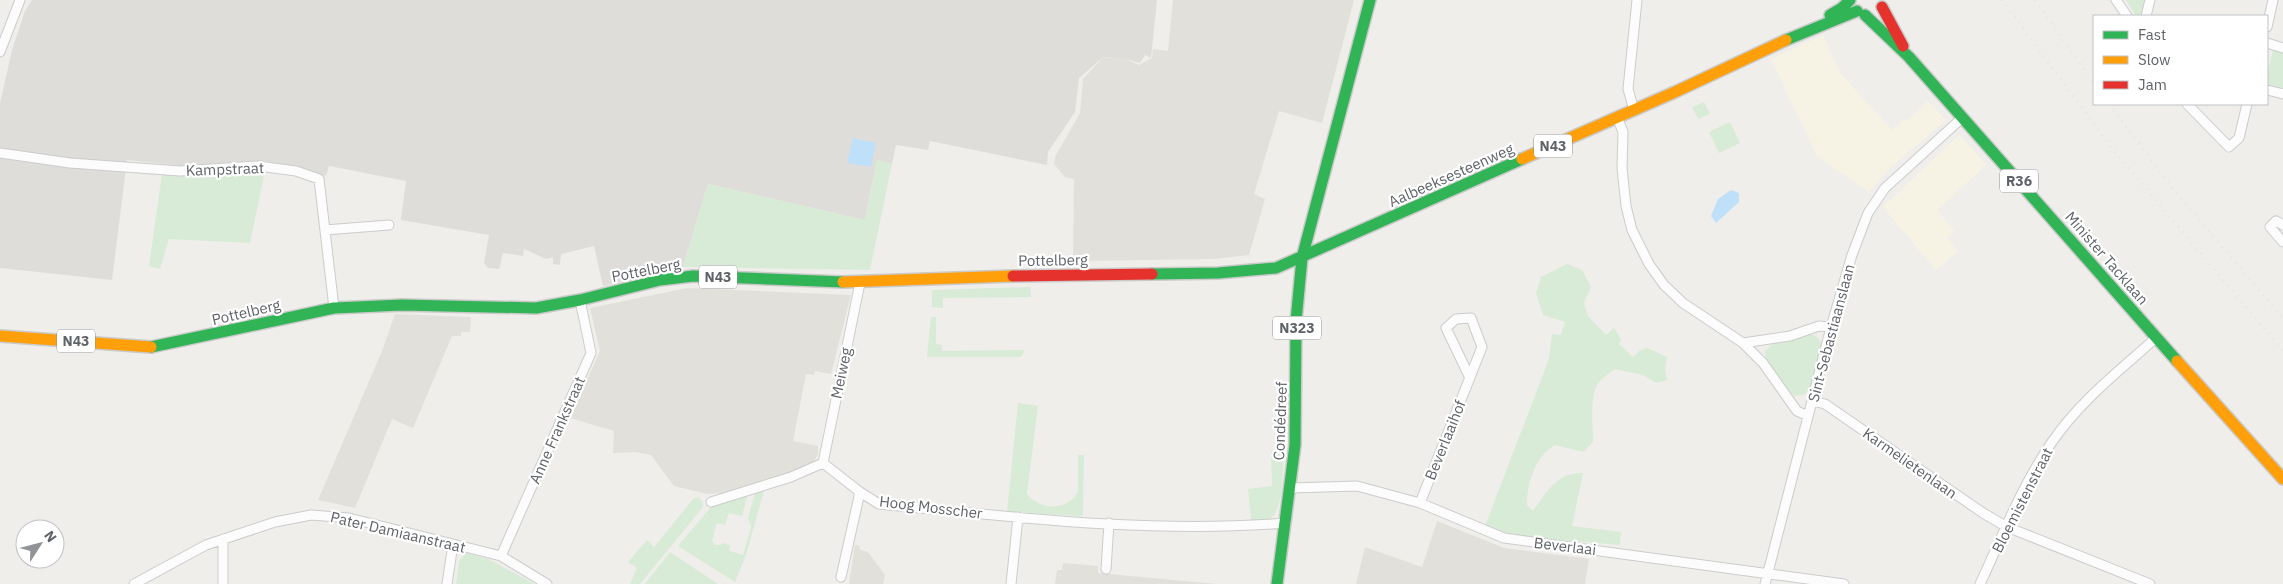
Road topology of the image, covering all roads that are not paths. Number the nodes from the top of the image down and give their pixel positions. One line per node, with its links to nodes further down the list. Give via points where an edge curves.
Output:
1 (20, 0): 14 (street)
2 (1370, 0): 28 (main road, Condédreef)
3 (1637, 0): 20 (street, via 1628,89)
4 (2116, 0): 9 (street)
5 (2150, 0): 10 (street)
6 (2273, 0): 11 (street)
7 (1883, 4): 8 (main road, R36, via 1875,14); 15 (main road, Minister Tacklaan / R36)
8 (1856, 6): 15 (main road, Minister Tacklaan / R36); 20 (main road, Aalbeeksesteenweg / N43, via 1842,8 1803,32)
9 (2126, 15)
10 (2146, 15)
11 (2268, 22)
12 (2268, 43): 13 (street)
13 (2283, 48)
14 (0, 52)
15 (1909, 57): 22 (main road, Minister Tacklaan / R36)
16 (2268, 90): 17 (street)
17 (2283, 94)
18 (2188, 105): 19 (street, via 2229,147 2238,138)
19 (2247, 105)
20 (1634, 110): 21 (main road, Aalbeeksesteenweg / N43)
21 (1617, 117): 28 (main road, Aalbeeksesteenweg / N43); 35 (street, via 1623,132 1626,206 1642,253 1673,294)
22 (1962, 118): 32 (street, Sint-Sebastiaanslaan, via 1873,204 1852,255); 34 (main road, Minister Tacklaan / R36)
23 (0, 153): 26 (street, Kampstraat, via 70,163 180,171 241,165 296,171 319,179)
24 (389, 225): 26 (street)
25 (2283, 225): 27 (street, via 2276,221 2270,227)
26 (325, 230): 31 (street, Kampstraat)
27 (2283, 242)
28 (1302, 258): 29 (main road, Pottelberg / N43, via 1276,268 1218,273 964,277); 41 (main road, Condédreef / N323, via 1298,283)
29 (860, 283): 30 (main road, Pottelberg / N43, via 693,276 660,280); 39 (street, Meiweg)
30 (580, 300): 31 (main road, Pottelberg / N43, via 536,308 402,305); 51 (street, Anne Frankstraat, via 591,353)
31 (334, 308): 33 (main road, Pottelberg / N43, via 152,347)
32 (1830, 327): 35 (street, via 1819,326 1790,336); 37 (street, Sint-Sebastiaanslaan)
33 (0, 336)
34 (2157, 337): 40 (main road, Minister Tacklaan / R36); 48 (street, Bloemistenstraat, via 2101,387 2052,441)
35 (1743, 343): 38 (street, via 1763,363 1796,411)
36 (1470, 378): 36 (street, Beverlaaihof, via 1482,346 1471,318 1456,319 1446,328); 44 (street, Beverlaaihof)
37 (1813, 401): 38 (street, Sint-Sebastiaanslaan); 48 (street, Karmelietenlaan, via 1825,404 1982,514)
38 (1808, 416): 53 (street, Sint-Sebastiaanslaan)
39 (823, 464): 42 (street, Hoog Mosscher); 43 (street)
40 (2283, 478)
41 (1292, 488): 44 (street, Beverlaai, via 1356,486); 47 (main road, Condédreef / N323)
42 (860, 492): 45 (street, Hoog Mosscher, via 879,504); 54 (street)
43 (711, 502)
44 (1420, 503): 53 (street, Beverlaai, via 1504,538)
45 (1018, 517): 46 (street, Hoog Mosscher); 59 (street)
46 (1109, 523): 47 (street, Hoog Mosscher, via 1152,526); 52 (street)
47 (1286, 523): 60 (main road, Condédreef / N323)
48 (2007, 528): 63 (street, Bloemistenstraat); 64 (street, Karmelietenlaan)
49 (223, 539): 50 (street, Pater Damiaanstraat, via 293,518 328,515); 55 (street, Pater Damiaanstraat); 56 (street)
50 (453, 544): 51 (street, Pater Damiaanstraat); 57 (street)
51 (501, 556): 58 (street, Pater Damiaanstraat)
52 (1106, 569)
53 (1768, 572): 61 (street, Sint-Sebastiaanslaan); 62 (street, Beverlaai)
54 (840, 582)
55 (134, 584)
56 (223, 584)
57 (447, 584)
58 (547, 584)
59 (1011, 584)
60 (1277, 584)
61 (1765, 584)
62 (1844, 584)
63 (1980, 584)
64 (2150, 584)

